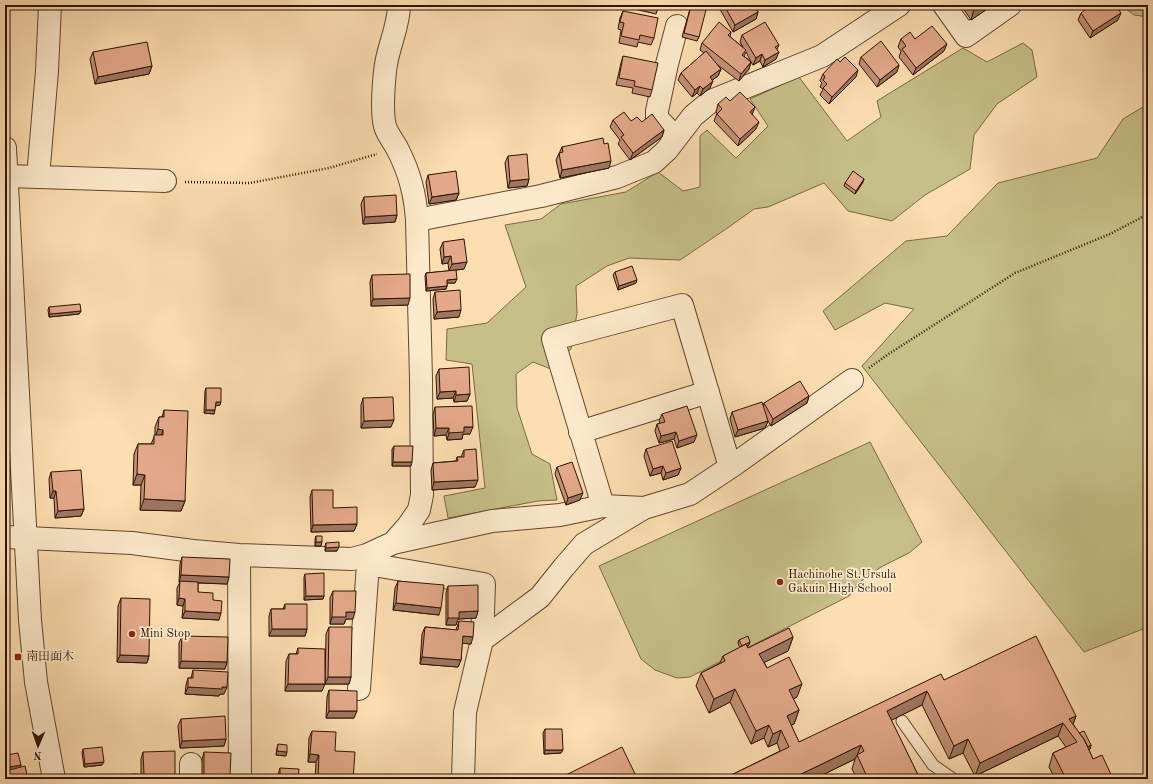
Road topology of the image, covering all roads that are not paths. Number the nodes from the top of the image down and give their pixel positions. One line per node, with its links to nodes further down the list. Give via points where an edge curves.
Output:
1 (50, 5): 10 (street)
2 (400, 5): 13 (street, via 386,60 383,98 385,126 410,179)
3 (899, 5): 7 (street, via 822,56 711,101 693,116)
4 (944, 5): 5 (street, via 966,36)
5 (1010, 5)
6 (677, 26): 7 (street, via 657,111 657,118)
7 (676, 138): 13 (street, via 654,162 617,177 541,196)
8 (5, 148): 9 (street)
9 (7, 176): 10 (street); 12 (street)
10 (38, 177): 11 (street)
11 (165, 181)
12 (6, 211): 21 (street)
13 (417, 220): 22 (street, via 422,495 418,510)
14 (852, 380): 17 (street)
15 (708, 392): 16 (street); 16 (street, via 682,305 553,339); 17 (street)
16 (580, 432): 18 (street)
17 (730, 467): 19 (street, via 690,494)
18 (603, 506): 19 (street); 22 (street, via 560,515 492,521)
19 (644, 508): 25 (street, via 584,544 540,597)
20 (5, 537): 21 (street)
21 (26, 538): 23 (street, via 132,543); 28 (street, via 36,682)
22 (393, 543): 24 (street)
23 (239, 555): 24 (street); 29 (street)
24 (368, 560): 25 (street, via 484,584); 26 (street)
25 (482, 640): 30 (street, via 466,712)
26 (360, 689)
27 (902, 721): 31 (lane, via 933,766)
28 (54, 779)
29 (240, 779)
30 (463, 779)
31 (953, 779)

